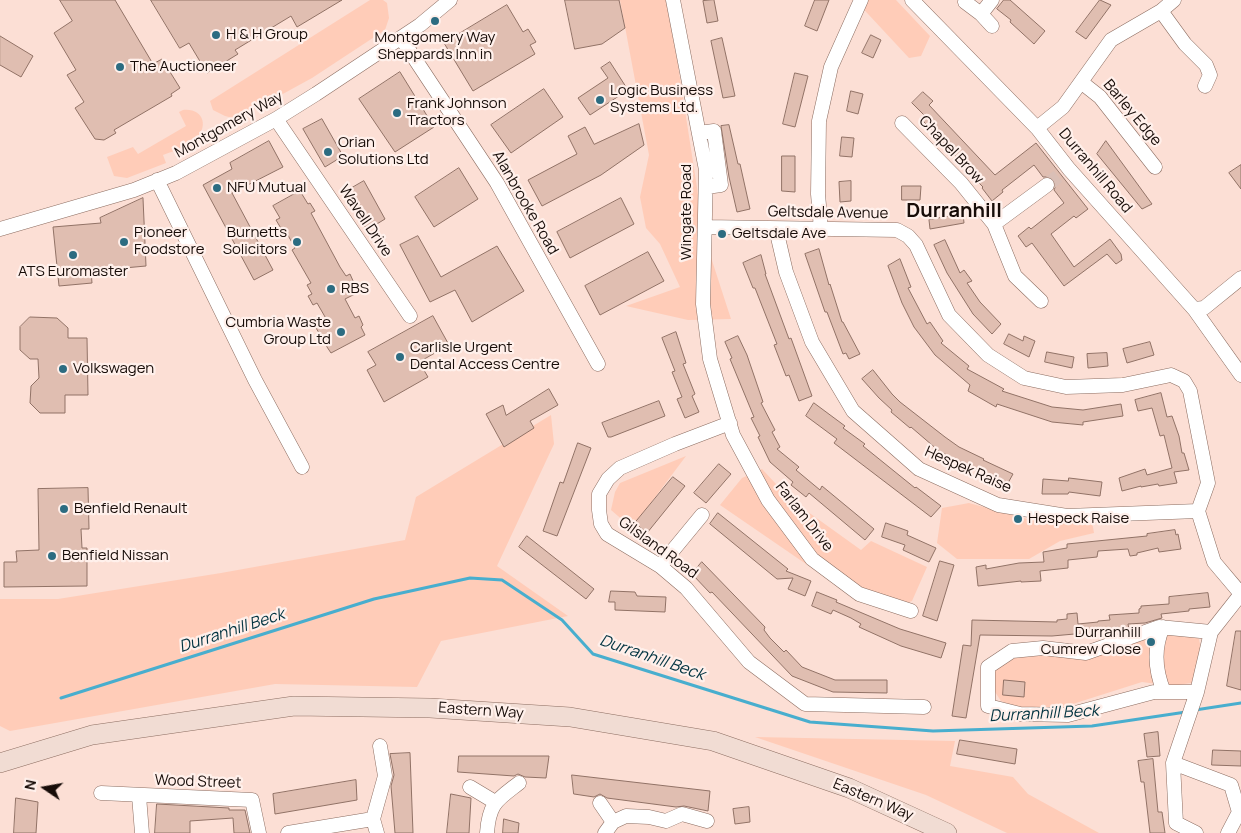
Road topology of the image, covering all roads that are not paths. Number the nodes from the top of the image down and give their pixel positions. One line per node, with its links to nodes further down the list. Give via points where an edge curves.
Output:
1 (450, 0): 11 (street, Montgomery Way)
2 (673, 0): 21 (street, Wingate Road, via 706,170)
3 (861, 0): 24 (street, via 830,67 819,121)
4 (912, 0): 16 (street, Durranhill Road)
5 (992, 0): 9 (street)
6 (1174, 0): 8 (street, Barley Edge)
7 (965, 2): 9 (street)
8 (1162, 11): 12 (street, Barley Edge, via 1111,40); 13 (street, via 1185,44 1206,65 1210,75)
9 (980, 14): 10 (street)
10 (992, 26)
11 (401, 38): 14 (street, Montgomery Way); 29 (street, Alanbrooke Road, via 497,183)
12 (1081, 82): 16 (street, Barley Edge, via 1063,107); 17 (street, Barley Edge, via 1100,97)
13 (1205, 86)
14 (276, 119): 18 (street, Montgomery Way); 28 (street, Wavell Drive)
15 (902, 123): 20 (street, Chapel Brow, via 961,183)
16 (1037, 128): 27 (street, Durranhill Road, via 1066,171)
17 (1155, 167)
18 (157, 180): 22 (street, Montgomery Way, via 134,190); 32 (street, via 255,380)
19 (1047, 185): 20 (street)
20 (994, 224): 26 (street, Chapel Brow, via 1015,276)
21 (705, 227): 23 (street, Geltsdale Avenue); 31 (street, Wingate Road, via 703,304 710,359)
22 (0, 229)
23 (776, 229): 24 (street, Geltsdale Avenue); 33 (street, Hespek Raise, via 786,272 821,358 854,411 919,469 998,505 1067,516)
24 (821, 229): 33 (street, Geltsdale Avenue, via 903,232 916,245 949,315 988,356 1024,378 1066,387 1123,385 1171,375 1184,381 1190,391 1208,483)
25 (1241, 278): 27 (street, via 1204,308)
26 (1041, 301)
27 (1194, 309): 30 (street, Durranhill Road)
28 (410, 316)
29 (598, 364)
30 (1241, 375)
31 (730, 423): 35 (street, Gilsland Road, via 620,468 608,479 600,494 601,524 607,534); 37 (street, Farlam Drive, via 733,435 768,500 812,559 859,594)
32 (302, 467)
33 (1198, 511): 36 (street, via 1214,562)
34 (702, 515): 35 (street)
35 (660, 566): 42 (street, Gilsland Road, via 686,588 749,662 805,704)
36 (1241, 594): 39 (street)
37 (911, 611)
38 (1163, 627): 39 (street); 40 (street, via 1156,658); 40 (street, via 1086,653 1043,648 1012,651 988,667 988,706 1020,714 1068,716)
39 (1211, 632): 41 (street)
40 (1164, 692): 41 (street)
41 (1197, 692): 45 (street)
42 (924, 707)
43 (380, 746): 52 (street, via 385,776)
44 (0, 763): 60 (street, Eastern Way, via 92,735 294,706 430,708 560,716 713,740 848,788)
45 (1173, 763): 61 (street, via 1176,824); 62 (street, via 1231,785 1239,812)
46 (519, 783): 50 (street)
47 (470, 787): 50 (street)
48 (101, 793): 49 (street, Wood Street)
49 (139, 796): 55 (street, Wood Street); 56 (street, Wood Street, via 252,800)
50 (494, 802): 59 (street)
51 (600, 803): 54 (street)
52 (373, 819): 57 (street); 58 (street)
53 (707, 821): 54 (street, via 682,814 666,821 626,816)
54 (609, 828)
55 (142, 833)
56 (259, 833)
57 (288, 833)
58 (377, 833)
59 (487, 833)
60 (947, 833)
61 (1196, 833)
62 (1228, 833)

